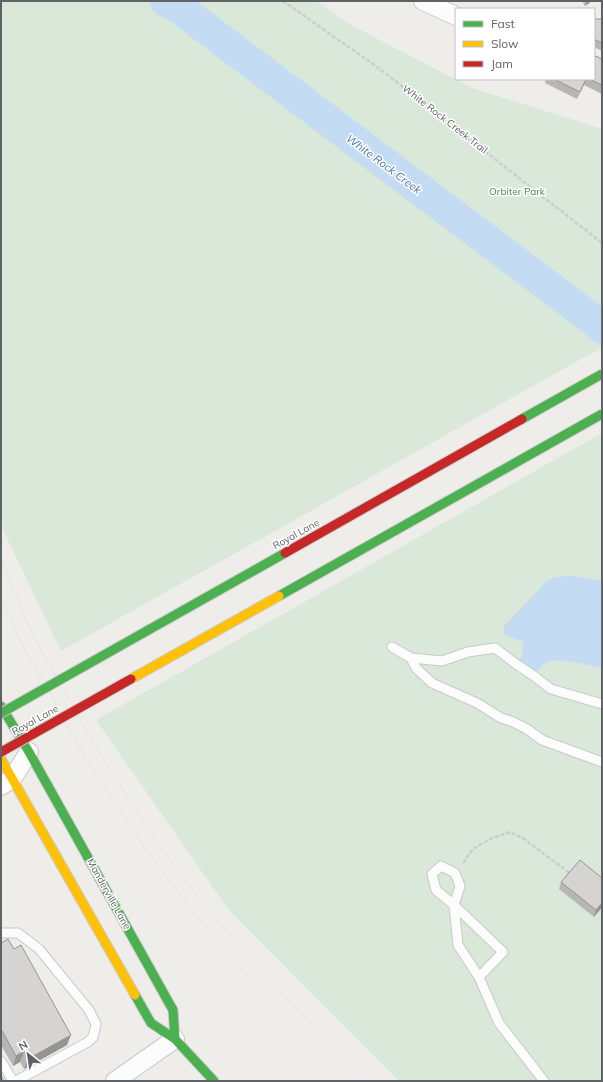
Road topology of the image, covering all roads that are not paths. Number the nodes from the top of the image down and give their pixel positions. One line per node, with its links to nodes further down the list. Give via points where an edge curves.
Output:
1 (423, 1): 2 (street)
2 (455, 16)
3 (602, 374): 9 (main road, Royal Lane, bridge)
4 (602, 414): 10 (main road, Royal Lane, bridge)
5 (392, 647): 6 (lane)
6 (410, 658): 7 (lane, via 442,661 468,652 495,648 551,689); 13 (lane, via 416,668 432,683 477,703 501,718 527,729 542,740)
7 (602, 704)
8 (1, 706): 11 (main road, Manderville Lane)
9 (1, 713)
10 (1, 752)
11 (29, 752): 14 (street); 18 (main road, Manderville Lane, via 173,1010)
12 (1, 759): 14 (main road)
13 (602, 762)
14 (6, 782): 18 (main road, via 151,1023)
15 (454, 905): 15 (lane, via 436,890 432,874 441,866 455,873 460,886); 17 (lane, via 458,945); 17 (lane, via 503,952)
16 (1, 933): 21 (lane, via 18,933 39,949 89,1010 96,1024 93,1037 88,1042)
17 (479, 977): 24 (lane, via 499,1023)
18 (175, 1039): 22 (street); 23 (main road)
19 (1, 1061): 20 (lane)
20 (13, 1081)
21 (16, 1081)
22 (115, 1081)
23 (214, 1081)
24 (544, 1081)

